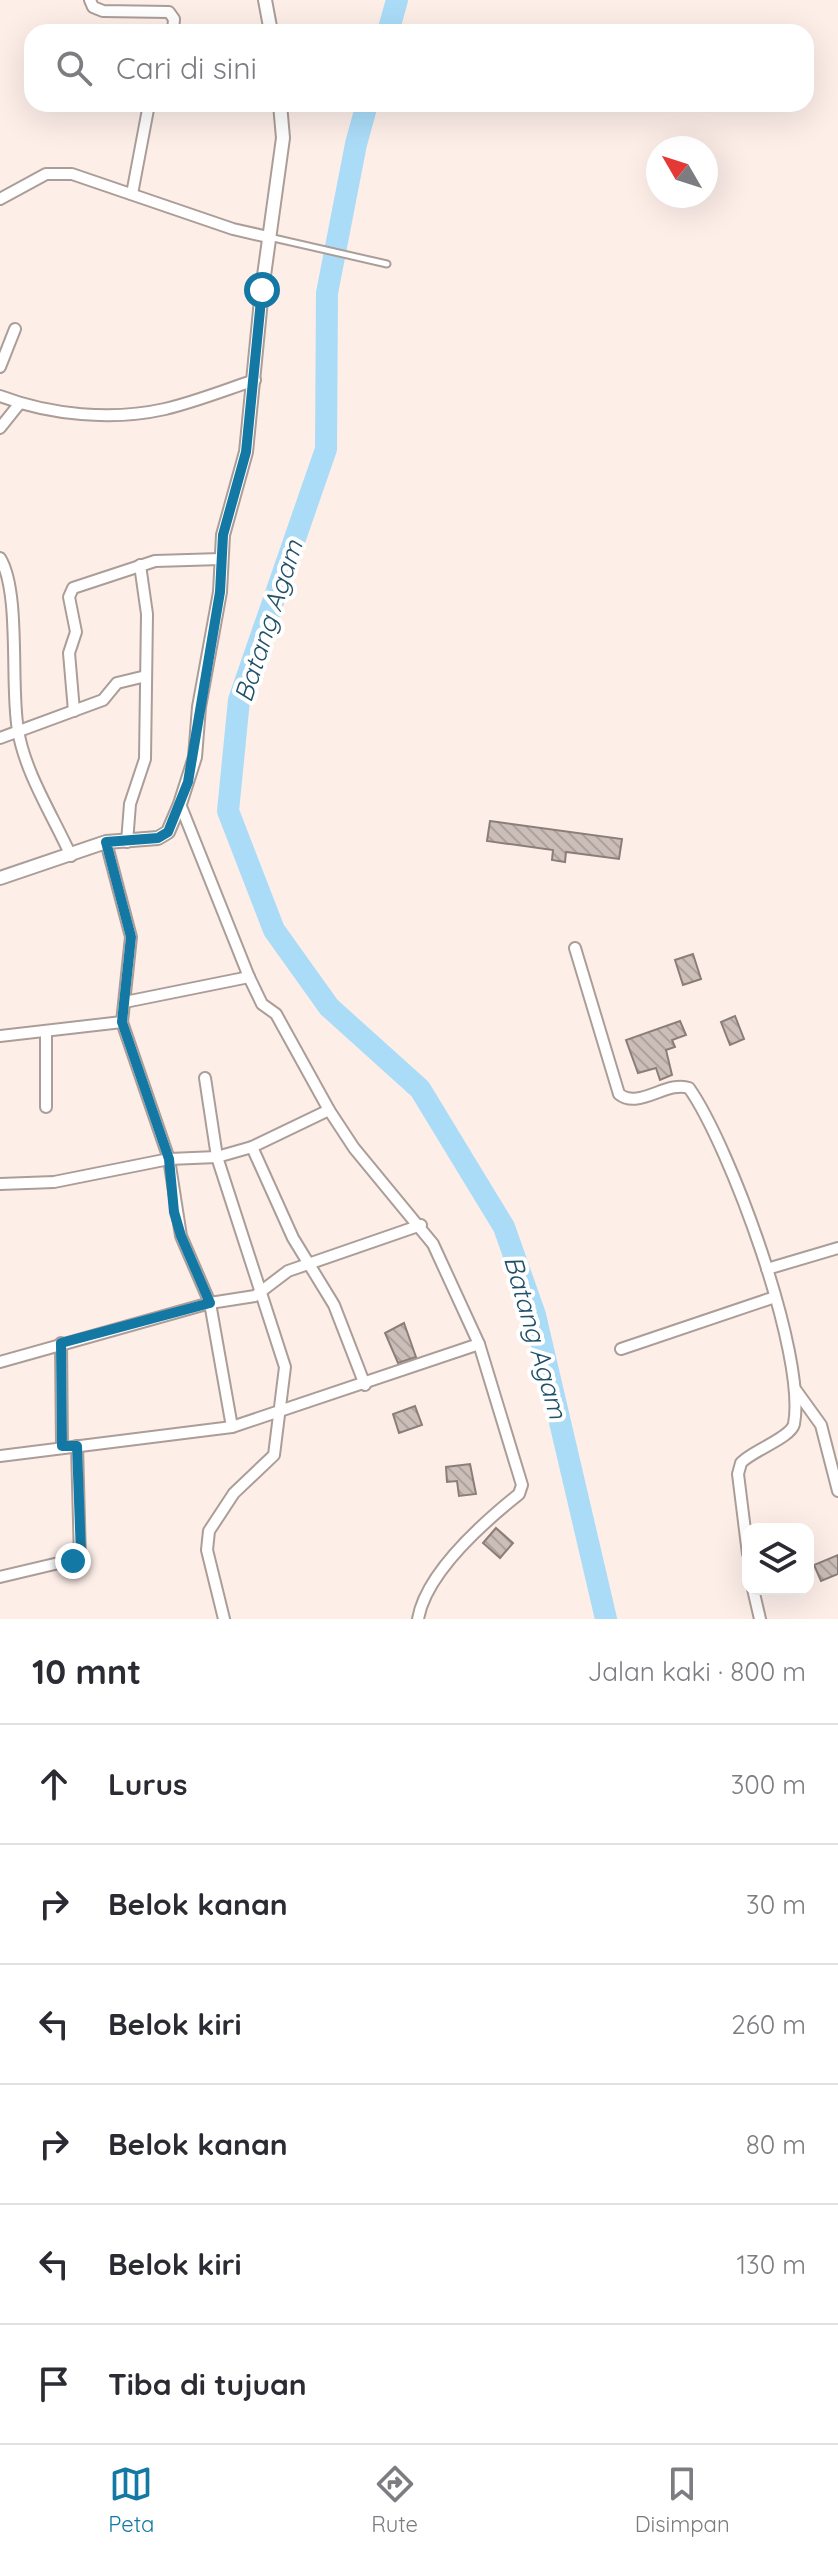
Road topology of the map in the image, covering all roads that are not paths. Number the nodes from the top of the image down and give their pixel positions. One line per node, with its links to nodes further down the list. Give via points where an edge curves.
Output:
1 (90, 0): 3 (street, via 103,11 169,12)
2 (265, 0): 4 (street)
3 (174, 24)
4 (270, 24)
5 (147, 112): 7 (street)
6 (281, 112): 9 (street, via 283,138)
7 (132, 194): 8 (street, via 58,172); 9 (street)
8 (0, 199)
9 (260, 235): 10 (lane); 13 (street)
10 (387, 264)
11 (15, 329): 12 (street)
12 (0, 367)
13 (255, 380): 15 (street, via 165,409 125,414 45,411); 18 (street, via 246,452)
14 (0, 396): 15 (street)
15 (20, 403): 16 (street)
16 (0, 428)
17 (0, 558): 22 (street, via 7,572)
18 (212, 559): 19 (street); 24 (street, via 220,592 195,757)
19 (140, 565): 20 (street, via 147,614); 21 (street, via 70,591 76,632 69,653)
20 (146, 676): 21 (street, via 117,683 106,698); 26 (street, via 145,766 130,804)
21 (74, 711): 22 (street)
22 (18, 730): 23 (street); 27 (street)
23 (0, 738)
24 (180, 804): 26 (street, via 168,832); 30 (street)
25 (106, 842): 26 (street); 27 (street); 31 (street, via 131,937)
26 (127, 842)
27 (71, 856): 28 (street)
28 (0, 878)
29 (575, 948): 45 (street, via 619,1094 633,1099 680,1085 689,1088 736,1185)
30 (250, 981): 31 (street); 37 (street, via 262,1004 276,1014)
31 (125, 1002): 32 (street)
32 (122, 1022): 33 (street); 40 (street)
33 (46, 1032): 34 (street); 36 (street)
34 (0, 1036)
35 (205, 1078): 39 (street)
36 (46, 1107)
37 (324, 1112): 38 (street); 42 (street)
38 (252, 1147): 39 (street); 44 (street)
39 (217, 1157): 40 (street); 46 (street)
40 (169, 1159): 41 (street, via 54,1182); 48 (street, via 177,1224)
41 (0, 1184)
42 (416, 1227): 44 (street); 50 (street)
43 (838, 1248): 45 (street)
44 (308, 1263): 46 (street, via 283,1274); 53 (street, via 334,1305)
45 (767, 1269): 47 (street)
46 (262, 1292): 48 (street); 55 (street, via 285,1367)
47 (775, 1297): 51 (street); 54 (street)
48 (210, 1303): 49 (street); 56 (street)
49 (61, 1343): 52 (street); 57 (street)
50 (479, 1344): 53 (street); 65 (street, via 522,1485 464,1541)
51 (621, 1349)
52 (0, 1362)
53 (365, 1385): 55 (street)
54 (795, 1389): 60 (street, via 821,1425); 61 (street, via 792,1429 748,1456 739,1469)
55 (279, 1414): 56 (street); 64 (street, via 274,1455 234,1493 209,1531 207,1550)
56 (232, 1427): 58 (street)
57 (62, 1446): 58 (street); 59 (street)
58 (77, 1446): 62 (street, via 80,1558)
59 (0, 1456)
60 (838, 1491)
61 (745, 1523)
62 (0, 1577)
63 (754, 1595): 66 (street)
64 (224, 1619)
65 (418, 1619)
66 (760, 1619)

